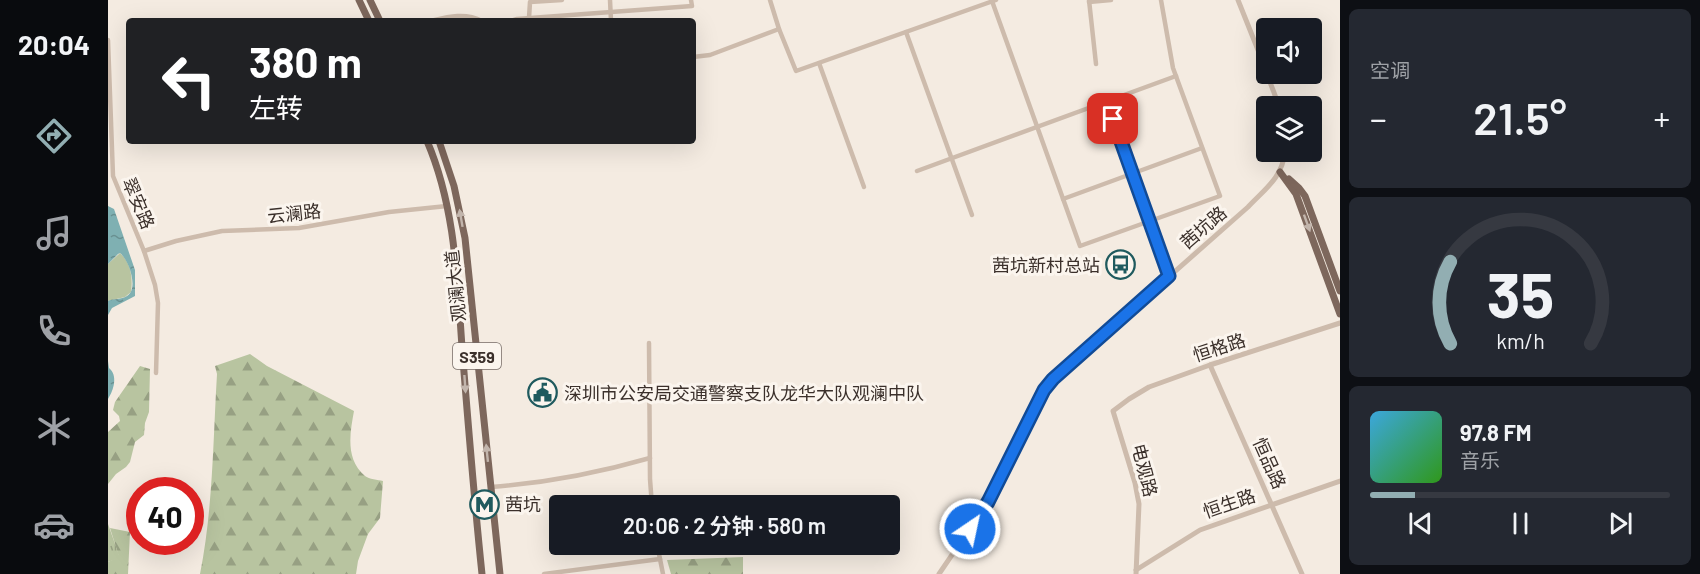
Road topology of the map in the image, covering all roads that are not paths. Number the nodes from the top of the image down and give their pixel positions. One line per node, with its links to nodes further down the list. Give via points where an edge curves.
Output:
1 (359, 0): 13 (main road)
2 (370, 0): 14 (main road)
3 (562, 0): 17 (street, via 530,2)
4 (610, 0): 12 (street)
5 (691, 0): 12 (street, via 692,6)
6 (770, 0): 20 (street)
7 (1111, 0): 11 (street)
8 (1161, 0): 27 (street)
9 (1238, 0): 23 (street)
10 (994, 1): 21 (street); 29 (street)
11 (1089, 1): 26 (street)
12 (610, 12): 18 (street); 19 (street)
13 (368, 18)
14 (379, 18)
15 (444, 18): 16 (street)
16 (476, 18)
17 (529, 18)
18 (549, 18)
19 (611, 18)
20 (779, 29): 24 (street); 25 (street, via 796,71)
21 (906, 32): 25 (street); 33 (street)
22 (108, 40): 43 (street, 翠安路, via 112,176)
23 (1256, 45)
24 (696, 57)
25 (819, 63): 38 (street)
26 (1096, 64)
27 (1176, 76): 28 (street); 32 (street)
28 (1107, 102): 29 (street); 37 (street)
29 (1038, 127): 33 (street); 39 (street)
30 (429, 144): 40 (main road, 观澜大道 / S359)
31 (440, 144): 54 (main road, 观澜大道 / S359, one-way to 31, via 465,238)
32 (1202, 148): 37 (street); 42 (street, via 1220,196)
33 (951, 159): 35 (street); 41 (street)
34 (1283, 162): 36 (street, 茜坑路)
35 (917, 171)
36 (1280, 172): 44 (street, 茜坑路, via 1248,207); 45 (main road, via 1305,196); 46 (main road, one-way to 46, via 1296,194)
37 (1132, 173): 39 (street); 42 (street)
38 (864, 187)
39 (1063, 199): 42 (street, via 1080,246)
40 (447, 206): 43 (street, 云澜路, via 299,228 222,231); 60 (main road, 观澜大道 / S359, one-way to 60, via 456,264)
41 (972, 215)
42 (1149, 221): 44 (street)
43 (144, 251): 50 (street, 翠安路, via 158,303)
44 (1169, 276): 64 (street, 茜坑路, via 1044,390 988,502)
45 (1340, 291)
46 (1340, 314)
47 (1340, 323): 49 (street, 恒格路)
48 (649, 343): 52 (street)
49 (1210, 365): 51 (street, 恒格路, via 1149,387); 56 (street, 恒品路)
50 (156, 373)
51 (1113, 411): 59 (street, 电观路, via 1139,504)
52 (650, 458): 54 (street, via 587,474); 55 (street)
53 (1340, 482): 56 (street, 恒生路)
54 (491, 487): 61 (main road, 观澜大道 / S359)
55 (652, 495)
56 (1272, 504): 59 (street, 恒生路, via 1200,530); 65 (street, 恒品路)
57 (659, 555): 58 (street)
58 (660, 559): 62 (street); 63 (street)
59 (1136, 572)
60 (482, 574)
61 (500, 574)
62 (544, 574)
63 (663, 574)
64 (939, 574)
65 (1302, 574)

